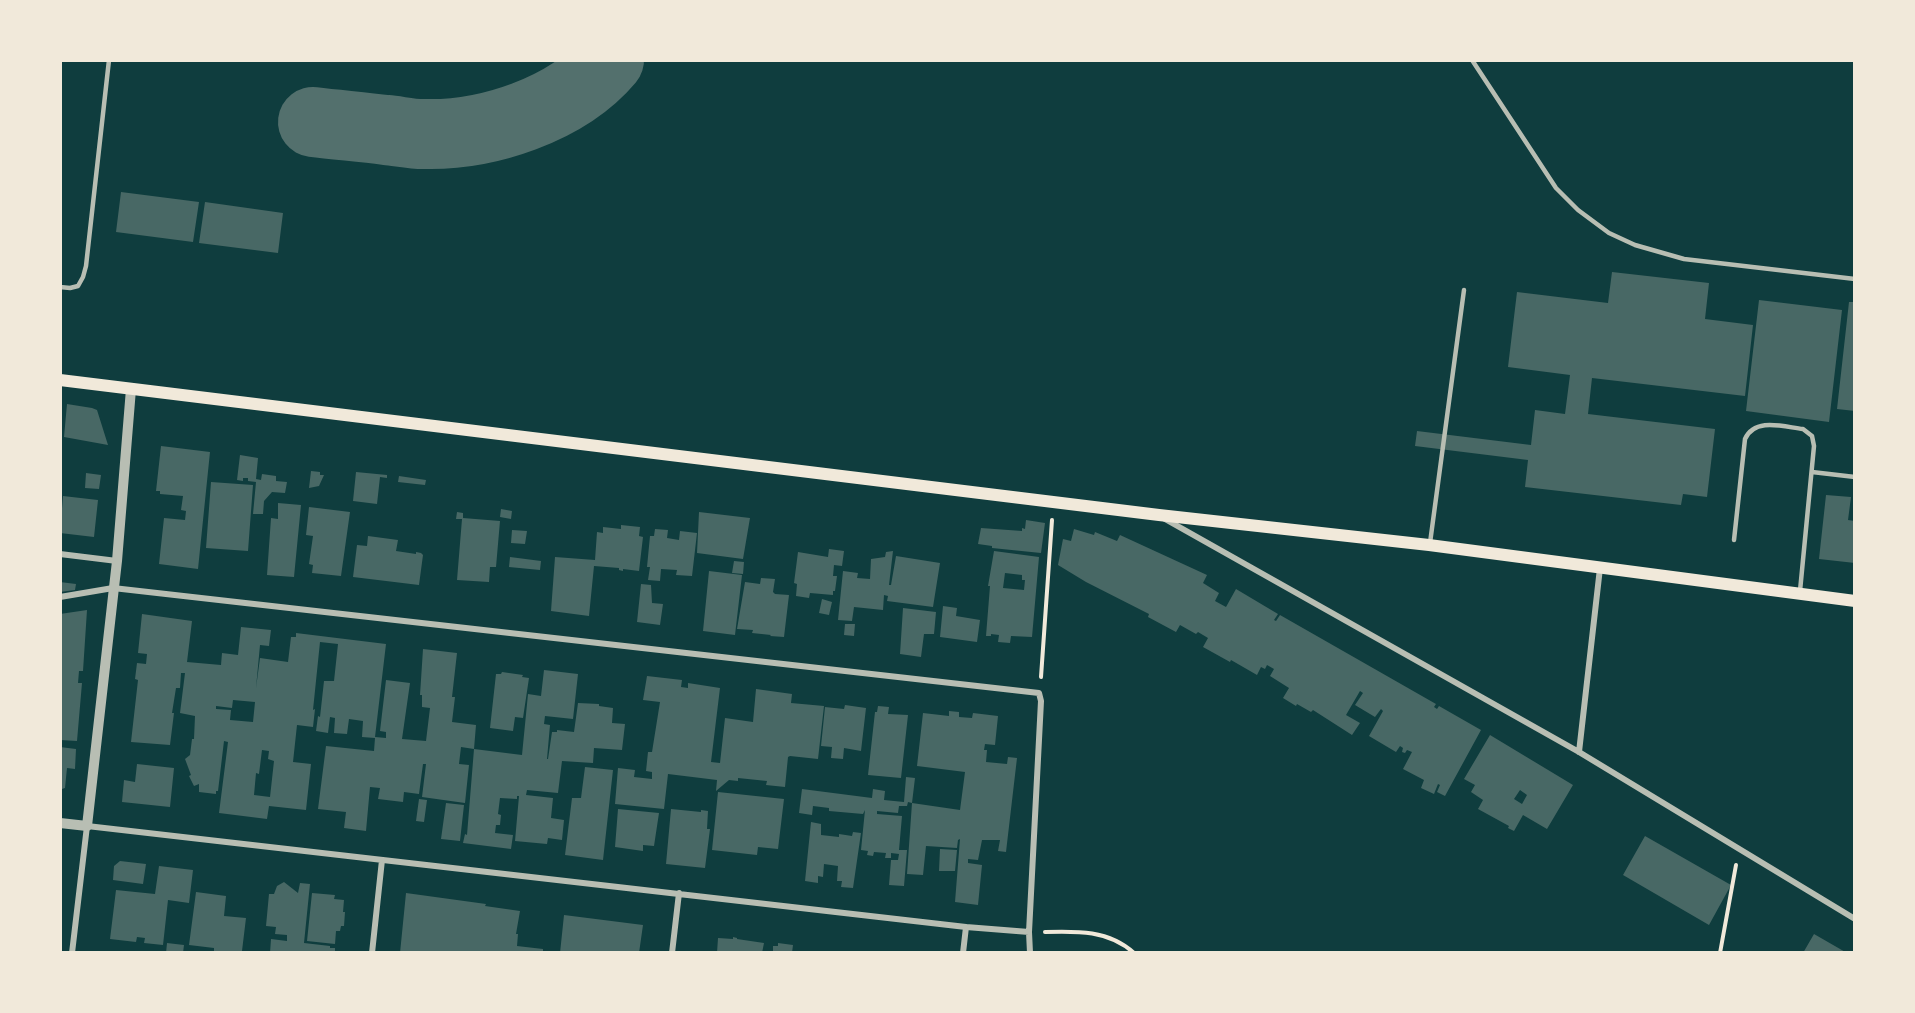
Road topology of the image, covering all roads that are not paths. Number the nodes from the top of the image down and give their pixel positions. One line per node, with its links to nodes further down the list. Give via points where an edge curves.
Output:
1 (109, 60): 4 (lane, via 86,266 78,286)
2 (1472, 60): 3 (lane, via 1556,188 1609,233 1684,259)
3 (1855, 279)
4 (60, 287)
5 (1464, 290): 12 (lane)
6 (60, 380): 7 (main road)
7 (131, 389): 10 (main road); 14 (street)
8 (1812, 472): 9 (lane); 11 (lane, via 1814,446 1808,432 1762,425 1752,429 1746,439); 17 (lane)
9 (1855, 477)
10 (1159, 515): 12 (main road); 20 (street)
11 (1734, 540)
12 (1430, 545): 15 (main road)
13 (60, 554): 14 (street)
14 (117, 561): 16 (street)
15 (1600, 568): 17 (main road); 20 (street)
16 (113, 588): 18 (street); 22 (street); 27 (street, via 1040,693)
17 (1800, 594): 19 (main road)
18 (60, 597)
19 (1855, 601)
20 (1579, 752): 25 (street)
21 (60, 823): 22 (street)
22 (87, 826): 23 (street); 28 (street)
23 (382, 860): 24 (street); 29 (street)
24 (679, 893): 26 (street); 30 (street)
25 (1855, 919)
26 (966, 927): 27 (street); 31 (street)
27 (1029, 932): 32 (street)
28 (72, 953)
29 (372, 953)
30 (672, 953)
31 (963, 953)
32 (1030, 953)

